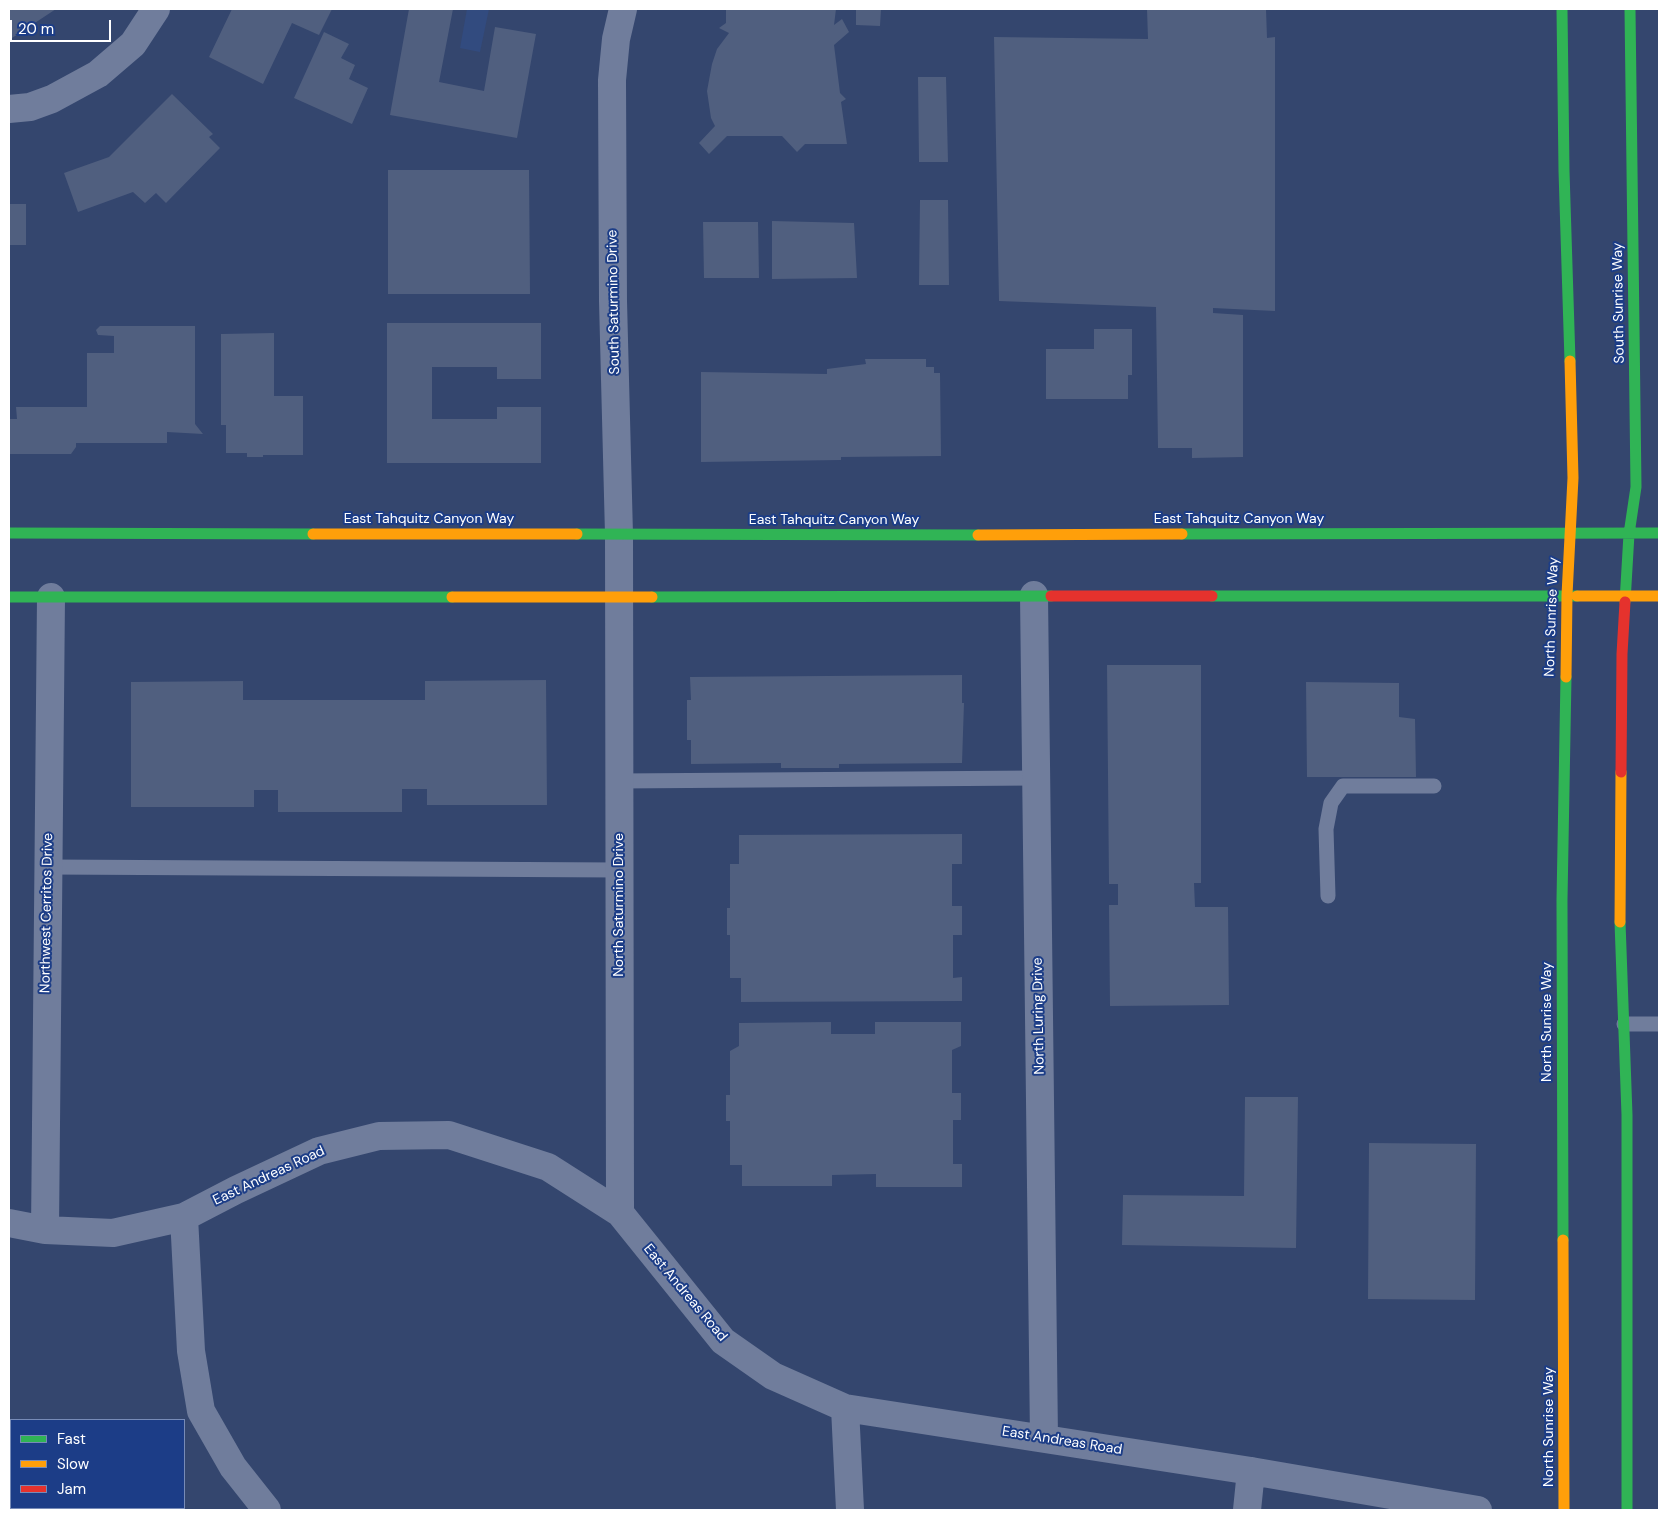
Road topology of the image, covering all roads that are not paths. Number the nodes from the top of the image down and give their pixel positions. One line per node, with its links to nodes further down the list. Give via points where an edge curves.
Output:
1 (156, 9): 5 (street, via 133,44 98,74 52,99 30,107)
2 (622, 9): 10 (street, South Saturmino Drive, via 612,80)
3 (1562, 9): 8 (main road, via 1573,478)
4 (1630, 9): 9 (main road, South Sunrise Way, via 1636,487)
5 (9, 109)
6 (9, 533): 10 (main road, East Tahquitz Canyon Way)
7 (1659, 533): 9 (main road, East Tahquitz Canyon Way)
8 (1570, 534): 9 (main road, East Tahquitz Canyon Way); 10 (main road, East Tahquitz Canyon Way); 12 (main road, North Sunrise Way)
9 (1629, 534): 13 (main road, South Sunrise Way)
10 (618, 535): 17 (street, South Saturmino Drive)
11 (1034, 595): 12 (main road); 17 (main road); 18 (street, North Luring Drive)
12 (1567, 595): 13 (main road); 37 (main road, North Sunrise Way, via 1562,900)
13 (1625, 596): 14 (main road); 24 (main road, via 1620,906)
14 (1659, 596)
15 (9, 597): 16 (main road)
16 (51, 597): 17 (main road); 21 (street, Northwest Cerritos Drive)
17 (618, 597): 19 (street, North Saturmino Drive)
18 (1036, 778): 19 (lane); 31 (street, North Luring Drive)
19 (618, 781): 22 (street, North Saturmino Drive)
20 (1434, 786): 23 (lane, via 1343,786 1331,803 1326,830)
21 (48, 868): 22 (lane); 29 (street, Northwest Cerritos Drive)
22 (619, 870): 26 (street, North Saturmino Drive)
23 (1328, 896)
24 (1624, 1024): 25 (lane); 38 (main road)
25 (1659, 1024)
26 (620, 1213): 27 (street, East Andreas Road, via 548,1167 449,1135 379,1136 319,1151); 30 (street, East Andreas Road, via 723,1341 773,1376)
27 (184, 1218): 29 (street, East Andreas Road, via 113,1233); 33 (street, via 191,1350 201,1411 233,1467)
28 (9, 1223): 29 (street, East Andreas Road)
29 (45, 1230)
30 (845, 1408): 31 (street, East Andreas Road); 34 (street)
31 (1044, 1438): 32 (street, East Andreas Road)
32 (1251, 1471): 35 (street); 36 (street, East Andreas Road)
33 (267, 1510)
34 (850, 1510)
35 (1246, 1510)
36 (1478, 1510)
37 (1564, 1510)
38 (1627, 1510)

